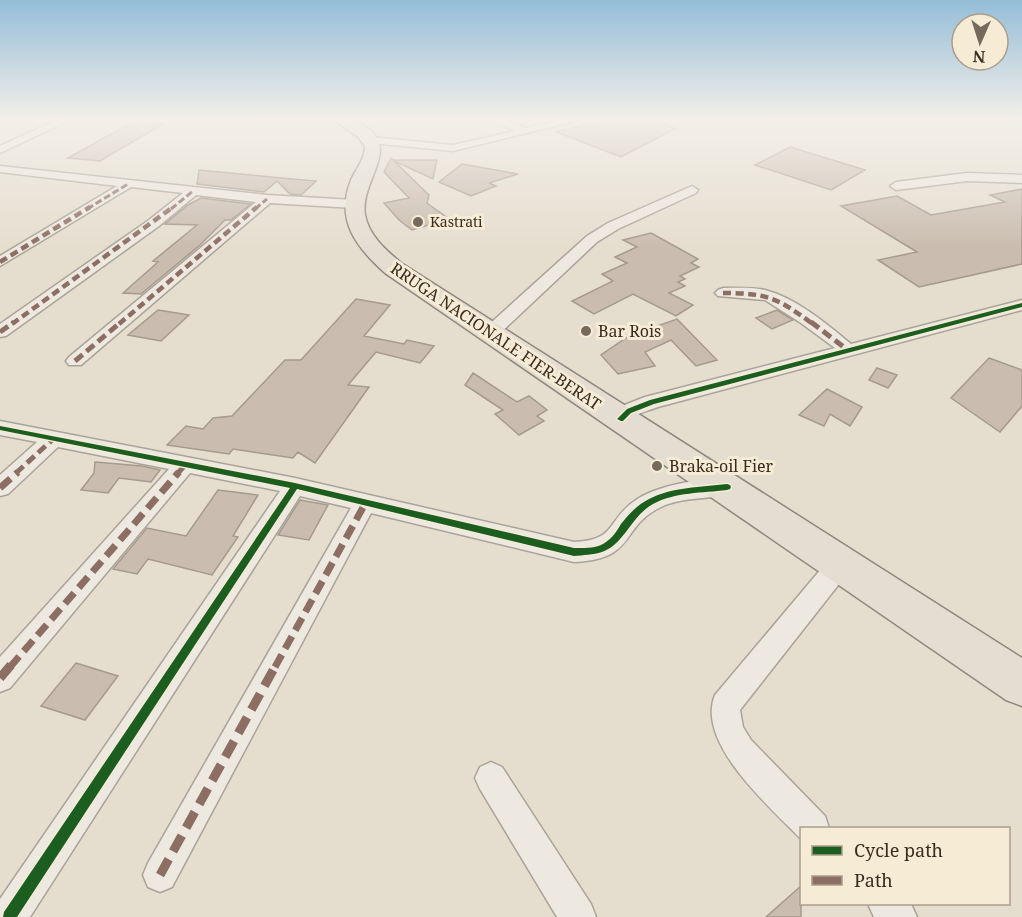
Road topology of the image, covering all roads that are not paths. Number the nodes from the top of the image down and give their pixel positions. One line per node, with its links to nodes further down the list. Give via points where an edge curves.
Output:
1 (370, 162): 9 (main road)
2 (0, 169): 4 (street)
3 (1022, 179): 5 (street, via 967,177)
4 (128, 184): 7 (street); 10 (street)
5 (896, 186)
6 (692, 190): 14 (street, via 592,239)
7 (193, 191): 8 (street); 13 (street)
8 (267, 199): 9 (street); 16 (street)
9 (354, 204): 14 (main road, RRUGA NACIONALE FIER-BERAT, via 359,231 372,250 403,276)
10 (0, 262)
11 (723, 293): 15 (street, via 768,296)
12 (1022, 305): 15 (street)
13 (0, 332)
14 (490, 333): 17 (main road, RRUGA NACIONALE FIER-BERAT)
15 (849, 351): 17 (street, via 652,402)
16 (75, 361)
17 (621, 418): 22 (main road, RRUGA NACIONALE FIER-BERAT)
18 (0, 428): 19 (street)
19 (52, 440): 20 (street); 23 (street)
20 (186, 464): 21 (street); 26 (street)
21 (296, 486): 24 (street); 32 (street)
22 (727, 487): 24 (street, via 655,500 642,507 607,548 593,553 574,552); 25 (main road, RRUGA NACIONALE FIER-BERAT)
23 (0, 488)
24 (366, 502): 30 (street)
25 (842, 562): 27 (main road, RRUGA NACIONALE FIER-BERAT); 29 (street, via 725,705 725,721 740,751)
26 (0, 678)
27 (1022, 684)
28 (491, 778): 33 (street)
29 (812, 827)
30 (160, 875)
31 (888, 905): 34 (street)
32 (9, 917)
33 (578, 917)
34 (899, 917)

